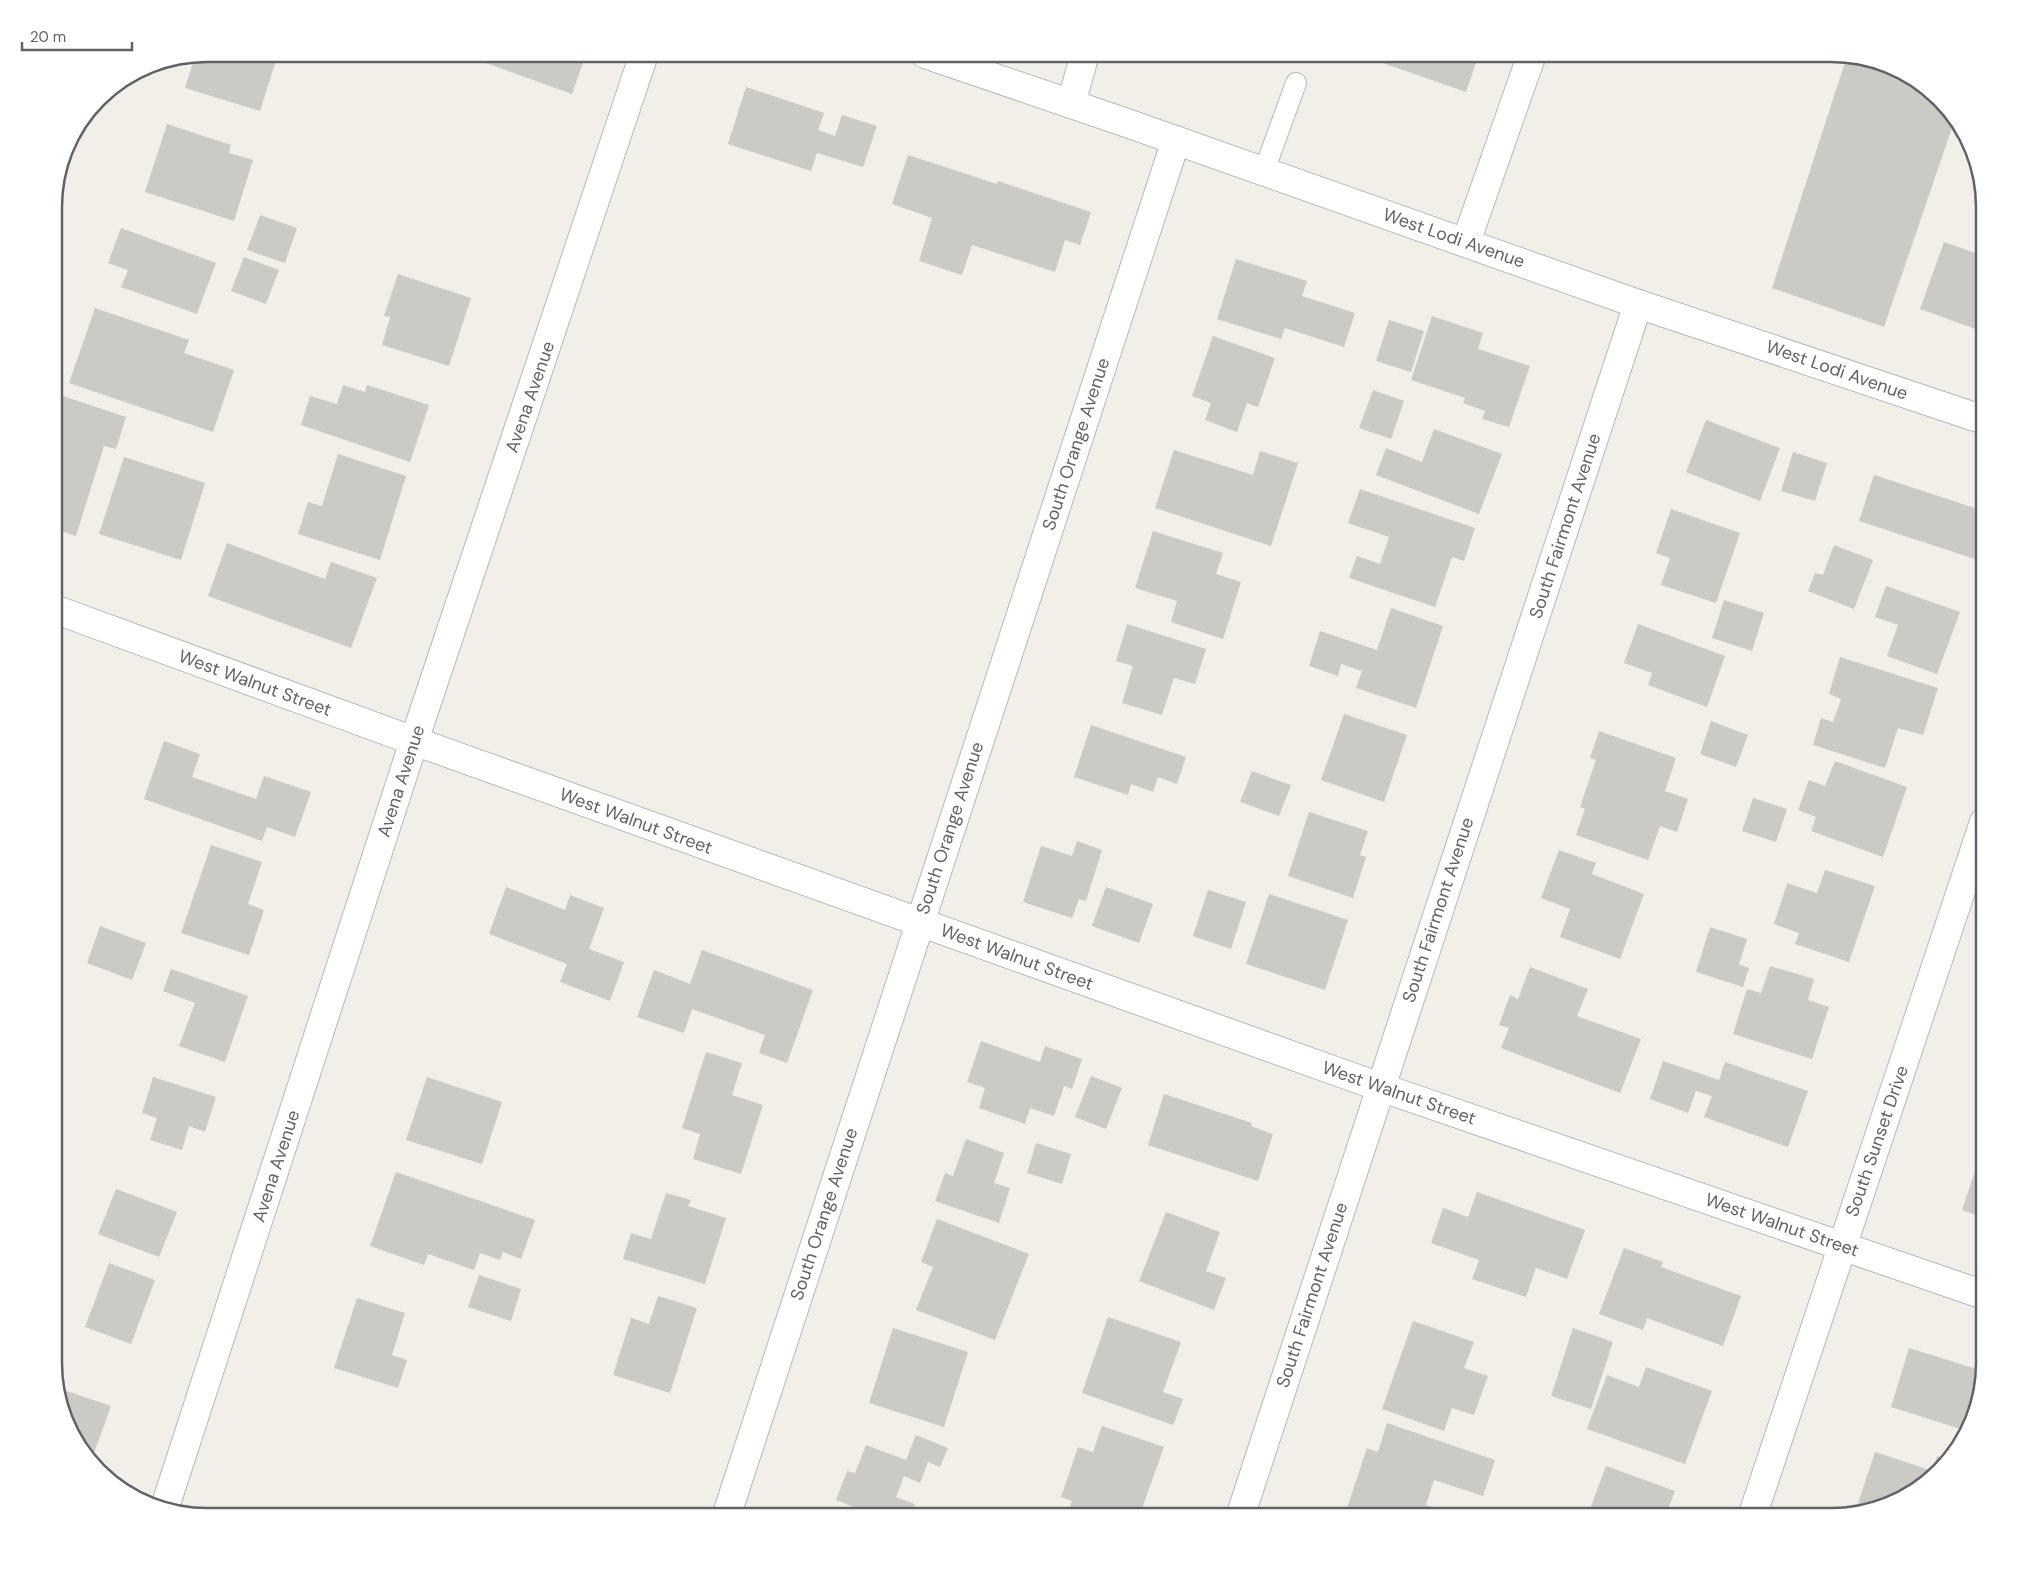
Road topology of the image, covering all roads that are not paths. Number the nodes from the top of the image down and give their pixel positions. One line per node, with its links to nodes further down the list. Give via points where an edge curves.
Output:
1 (641, 63): 13 (street, Avena Avenue)
2 (951, 63): 6 (street, West Lodi Avenue)
3 (1082, 63): 6 (street)
4 (1529, 63): 9 (street)
5 (1296, 83): 8 (lane)
6 (1071, 104): 7 (street, West Lodi Avenue)
7 (1176, 140): 8 (street, West Lodi Avenue); 15 (street, South Orange Avenue)
8 (1264, 171): 9 (street, West Lodi Avenue)
9 (1466, 242): 10 (street, West Lodi Avenue)
10 (1638, 304): 11 (street, West Lodi Avenue); 16 (street, South Fairmont Avenue)
11 (1976, 417)
12 (63, 613): 13 (street, West Walnut Street)
13 (414, 741): 15 (street, West Walnut Street); 19 (street, Avena Avenue)
14 (1976, 846): 17 (street, South Sunset Drive)
15 (919, 923): 16 (street, West Walnut Street); 20 (street, South Orange Avenue)
16 (1380, 1087): 17 (street, West Walnut Street); 21 (street, South Fairmont Avenue)
17 (1842, 1245): 18 (street, West Walnut Street); 22 (street, South Sunset Drive)
18 (1976, 1292)
19 (166, 1503)
20 (729, 1508)
21 (1243, 1508)
22 (1755, 1508)

